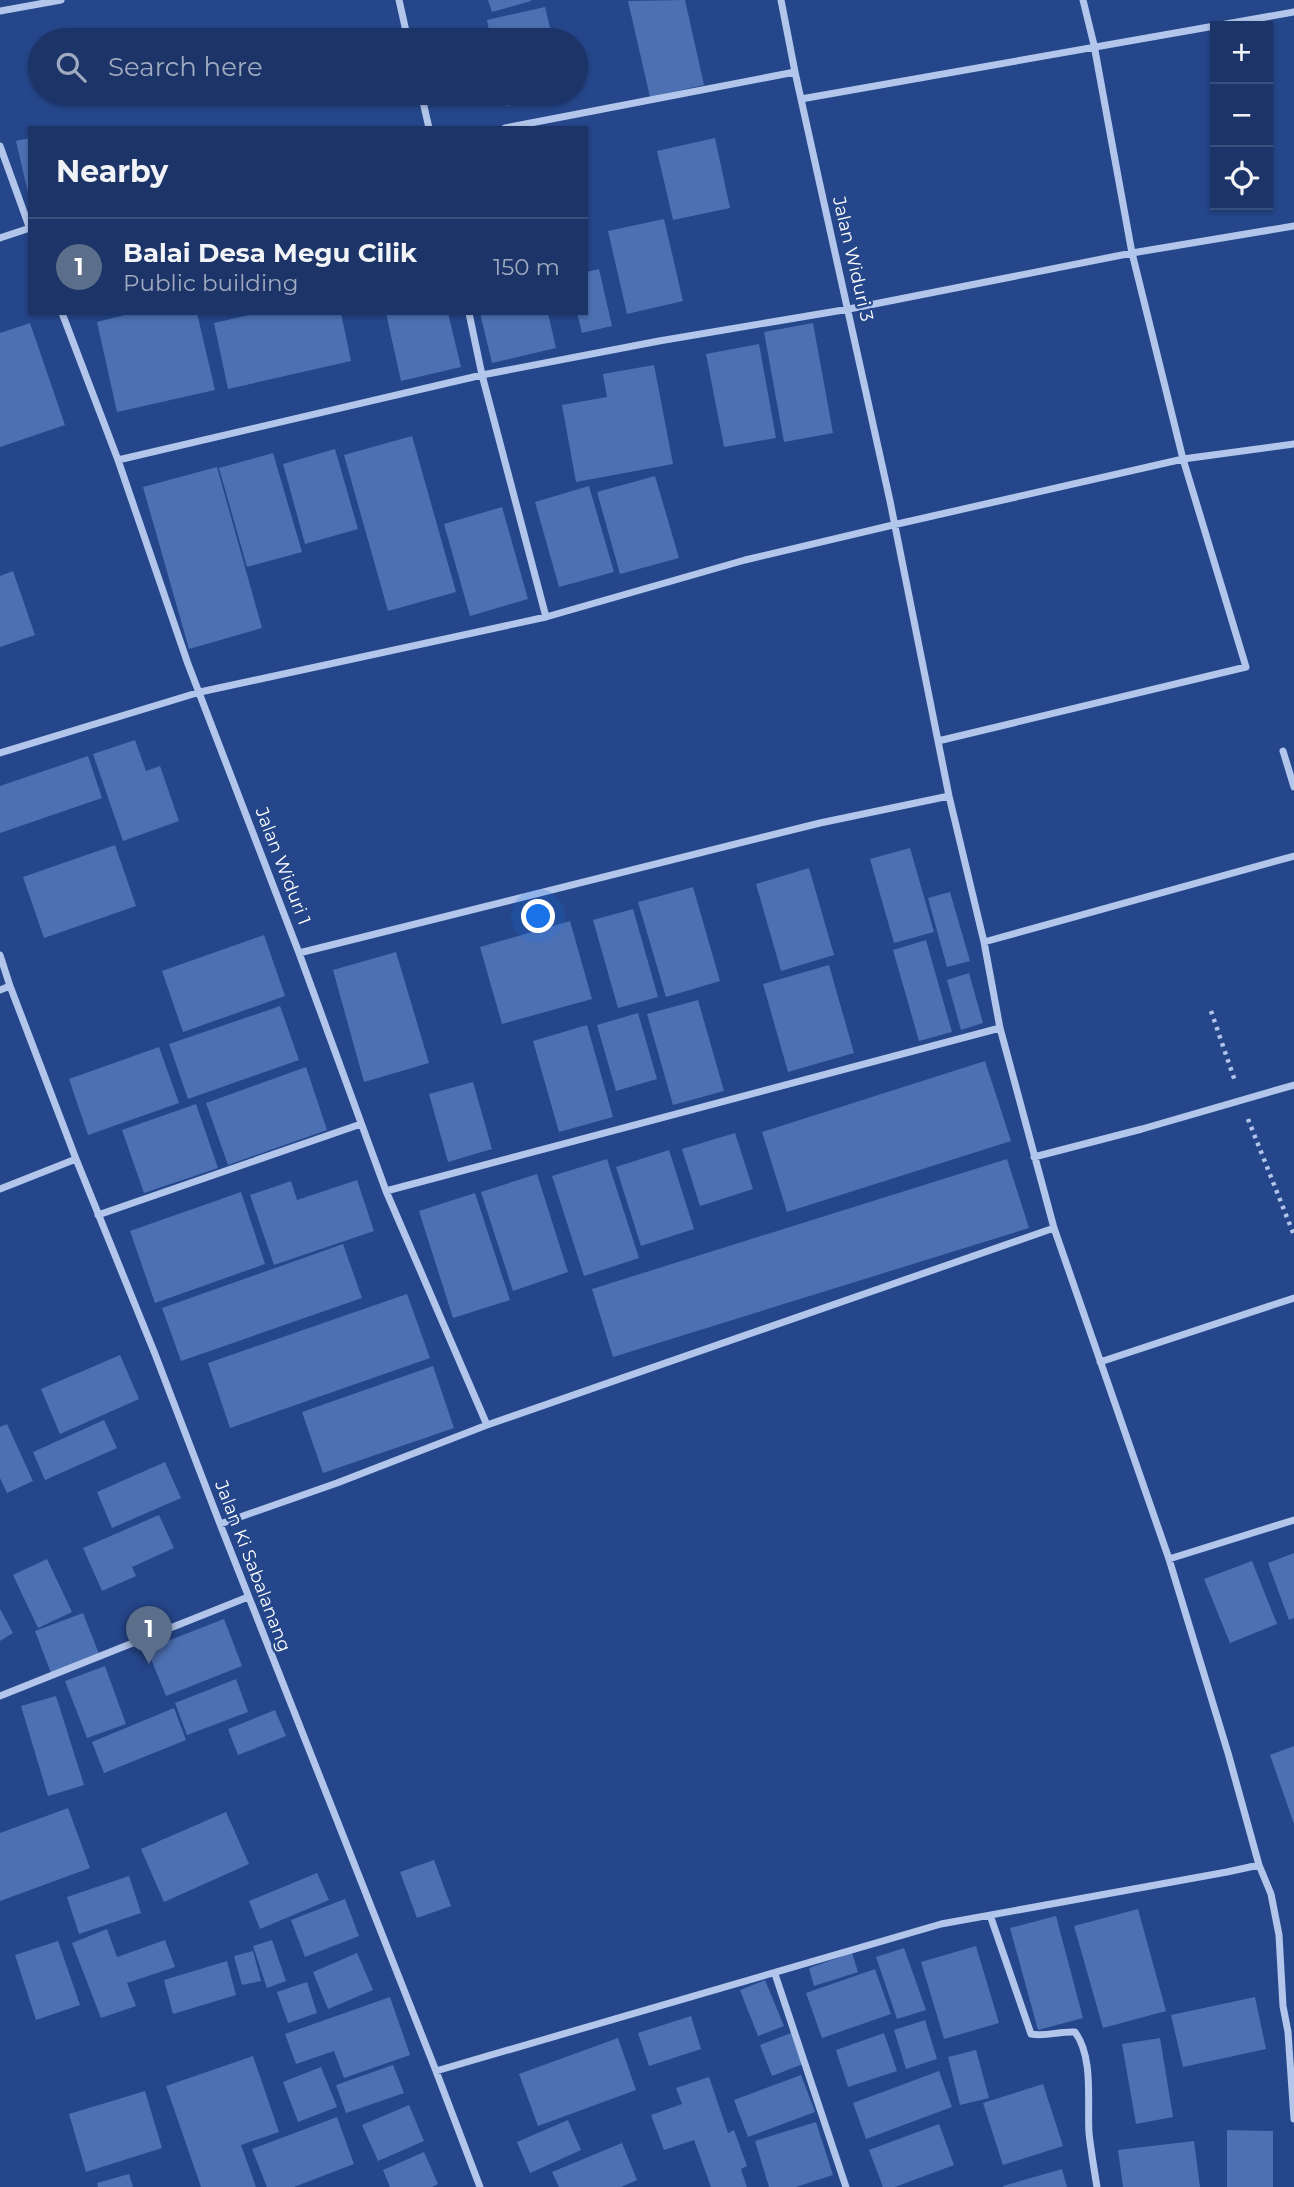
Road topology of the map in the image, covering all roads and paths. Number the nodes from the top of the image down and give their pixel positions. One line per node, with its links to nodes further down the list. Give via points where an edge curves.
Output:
1 (61, 0): 5 (street)
2 (399, 0): 7 (street)
3 (781, 0): 9 (street, Jalan Widuri 3)
4 (1083, 0): 8 (street)
5 (0, 11)
6 (1294, 12): 8 (street)
7 (405, 28)
8 (1094, 46): 10 (street); 19 (street)
9 (795, 72): 10 (street, Jalan Widuri 3); 13 (street)
10 (801, 99): 20 (street, Jalan Widuri 3)
11 (424, 105): 12 (street)
12 (429, 126)
13 (515, 126)
14 (0, 146): 15 (street)
15 (28, 223)
16 (1294, 226): 19 (street)
17 (28, 229): 18 (street)
18 (0, 238)
19 (1132, 253): 20 (street); 25 (street)
20 (849, 309): 23 (street); 27 (street, Jalan Widuri 3)
21 (63, 315): 26 (street, Jalan Widuri 1)
22 (469, 315): 23 (street)
23 (482, 374): 26 (street); 28 (street)
24 (1294, 444): 25 (street)
25 (1183, 459): 27 (street); 30 (street, via 1246,667)
26 (118, 460): 29 (street, Jalan Widuri 1)
27 (893, 525): 28 (street); 30 (street, Jalan Widuri 3)
28 (546, 617): 29 (street)
29 (200, 692): 32 (street); 37 (street, Jalan Widuri 1)
30 (938, 741): 34 (street, Jalan Widuri 3)
31 (1283, 751): 33 (street)
32 (0, 753)
33 (1294, 787)
34 (949, 796): 36 (street, Jalan Widuri 3); 37 (street, via 820,823)
35 (1294, 856): 36 (street)
36 (984, 942): 41 (street, Jalan Widuri 3)
37 (299, 953): 43 (street, Jalan Widuri 1)
38 (0, 955): 39 (street, Jalan Ki Sabalanang)
39 (10, 986): 40 (street); 45 (street, Jalan Ki Sabalanang)
40 (0, 990)
41 (1000, 1028): 44 (street, Jalan Widuri 3); 47 (street)
42 (1294, 1085): 44 (street)
43 (361, 1124): 47 (street, Jalan Widuri 1); 48 (street)
44 (1034, 1157): 49 (street, Jalan Widuri 3)
45 (76, 1159): 46 (street); 48 (street, Jalan Ki Sabalanang)
46 (0, 1189)
47 (386, 1191): 52 (street, Jalan Widuri 1)
48 (98, 1215): 54 (street, Jalan Ki Sabalanang)
49 (1054, 1228): 51 (street, Jalan Widuri 3); 52 (street)
50 (1294, 1298): 51 (street)
51 (1100, 1362): 55 (street, Jalan Widuri 3)
52 (487, 1425): 54 (street)
53 (1294, 1520): 55 (street)
54 (219, 1524): 56 (street, Jalan Ki Sabalanang)
55 (1169, 1559): 58 (street, Jalan Widuri 3)
56 (248, 1597): 57 (street); 61 (street, Jalan Ki Sabalanang)
57 (0, 1696)
58 (1259, 1864): 59 (street); 62 (street, Jalan Widuri 3, via 1279,1935)
59 (990, 1915): 60 (street, via 941,1924); 65 (street, via 1031,2034 1074,2032 1082,2043)
60 (775, 1974): 61 (street); 64 (street)
61 (436, 2071): 63 (street, Jalan Ki Sabalanang)
62 (1294, 2119)
63 (480, 2187)
64 (846, 2187)
65 (1097, 2187)

